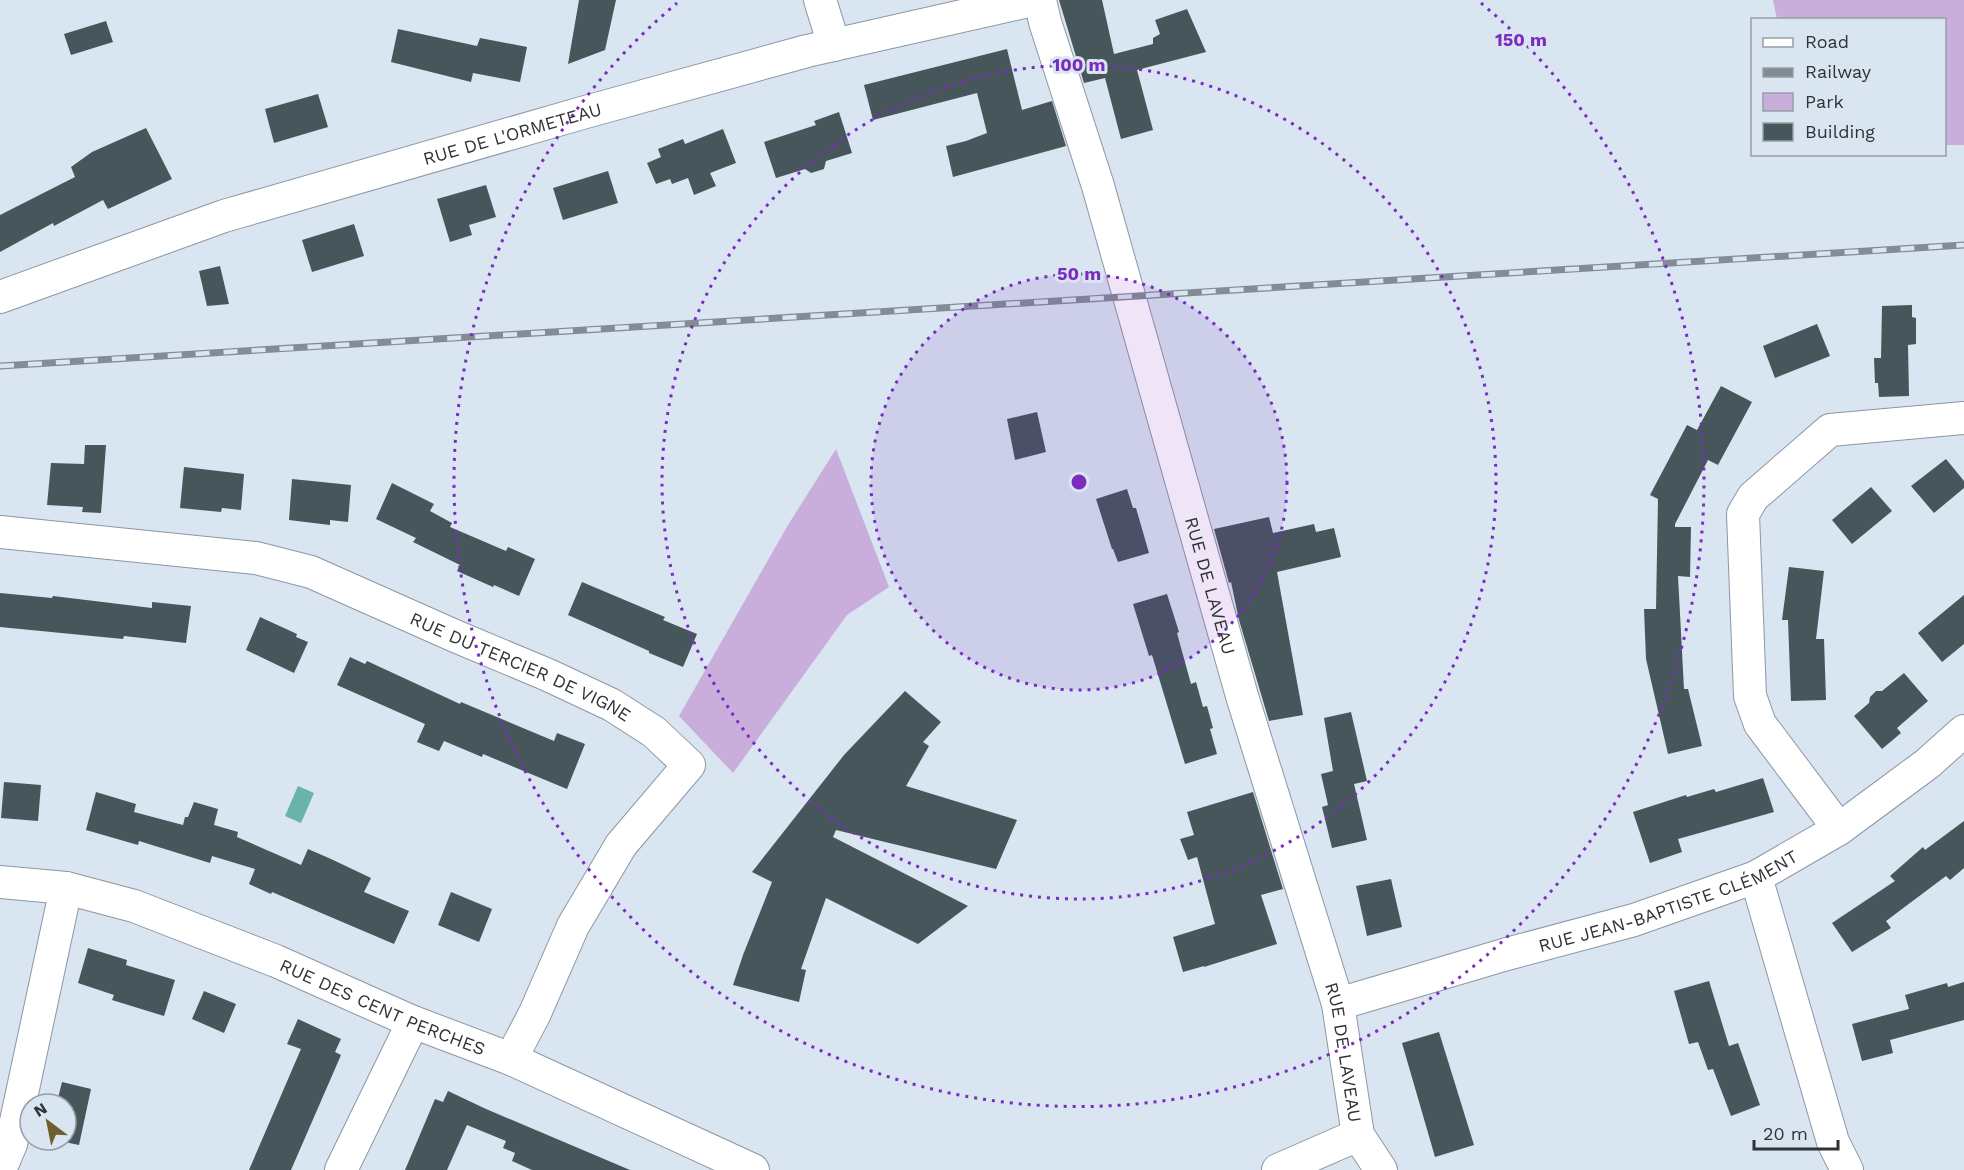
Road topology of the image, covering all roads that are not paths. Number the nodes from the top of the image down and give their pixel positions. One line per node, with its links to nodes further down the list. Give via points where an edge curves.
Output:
1 (820, 0): 4 (street)
2 (1033, 0): 4 (street, RUE DE L'ORMETEAU)
3 (1040, 0): 13 (street, RUE DE LAVEAU, via 1098,186 1242,696)
4 (834, 45): 5 (street, RUE DE L'ORMETEAU, via 224,216)
5 (0, 297)
6 (1964, 418): 9 (street, via 1830,430 1753,497 1743,514 1750,696 1760,724)
7 (0, 532): 15 (street, RUE DU TERCIER DE VIGNE, via 256,558 311,572 612,705 654,732 689,765 621,845 573,926)
8 (1964, 732): 9 (street, RUE JEAN-BAPTISTE CLÉMENT)
9 (1839, 829): 10 (street, RUE JEAN-BAPTISTE CLÉMENT)
10 (1756, 877): 13 (street, RUE JEAN-BAPTISTE CLÉMENT, via 1634,920); 22 (street, via 1833,1142)
11 (0, 882): 12 (street, RUE DES CENT PERCHES)
12 (66, 888): 14 (street, RUE DES CENT PERCHES, via 134,906 276,961); 17 (street, via 16,1123)
13 (1338, 1004): 16 (street, RUE DE LAVEAU)
14 (413, 1022): 15 (street, RUE DES CENT PERCHES); 18 (street)
15 (511, 1059): 19 (street, RUE DES CENT PERCHES)
16 (1358, 1135): 20 (street); 21 (street, RUE DE LAVEAU)
17 (0, 1170)
18 (341, 1170)
19 (753, 1170)
20 (1278, 1170)
21 (1382, 1170)
22 (1847, 1170)

